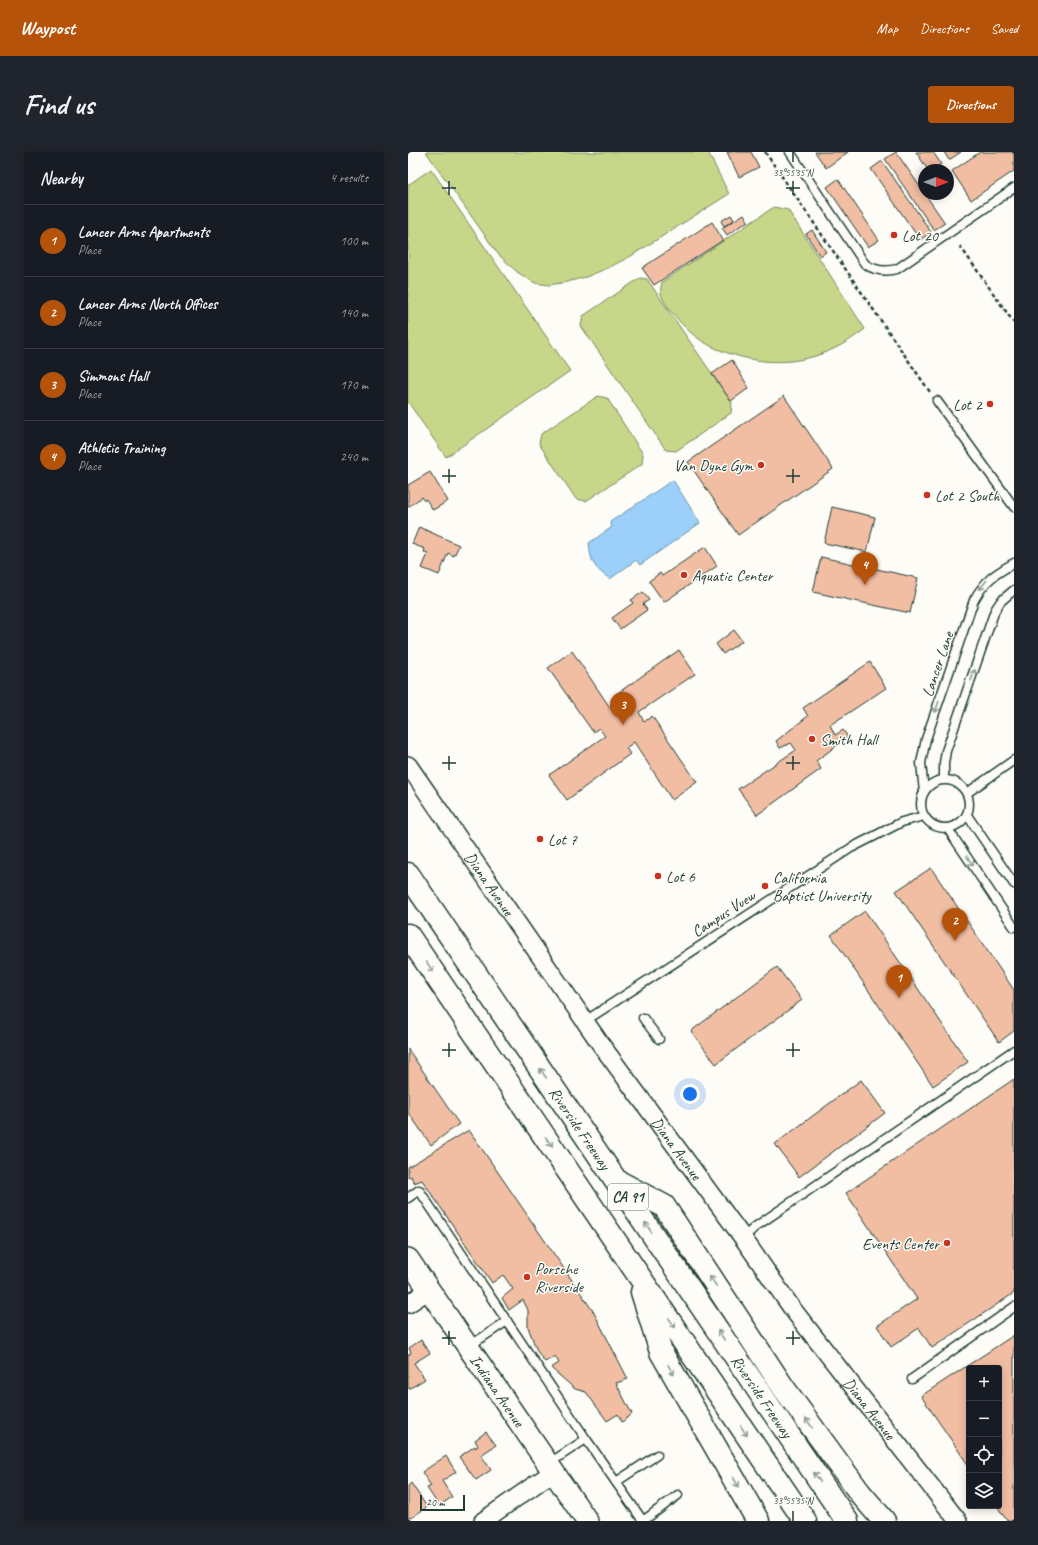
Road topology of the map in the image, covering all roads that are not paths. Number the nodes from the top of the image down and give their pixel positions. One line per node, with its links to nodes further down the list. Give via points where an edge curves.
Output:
1 (790, 152): 2 (lane, via 865,264 881,271 897,269)
2 (1014, 188)
3 (937, 401): 4 (lane)
4 (1014, 507)
5 (1014, 563): 10 (lane, Lancer Lane, one-way to 10, via 989,578 974,600 926,739 921,763)
6 (1014, 590): 9 (lane, one-way to 6, via 946,751 995,610)
7 (1014, 760): 11 (lane)
8 (408, 765): 20 (street, Diana Avenue)
9 (944, 779): 10 (lane, via 929,785); 11 (lane, via 958,783)
10 (924, 792): 13 (lane, via 921,800)
11 (967, 793): 12 (lane, via 970,801)
12 (967, 815): 14 (lane, via 959,824); 16 (lane)
13 (924, 816): 14 (lane, via 934,826); 20 (lane, Campus Vuew, via 902,822 851,848)
14 (948, 829): 17 (lane, one-way to 17)
15 (408, 874): 23 (highway, Riverside Freeway / CA 91, one-way to 15)
16 (1014, 884)
17 (1014, 927)
18 (408, 935): 27 (highway, CA 91, one-way to 27)
19 (643, 1018): 21 (lane)
20 (585, 1021): 25 (street, Diana Avenue)
21 (659, 1039)
22 (1014, 1050): 25 (lane)
23 (616, 1181): 43 (highway, Riverside Freeway / CA 91, one-way to 23); 44 (highway, one-way to 23, via 860,1493 783,1387 664,1206)
24 (408, 1198): 31 (lane, via 419,1190)
25 (743, 1238): 45 (street, Diana Avenue, via 794,1311)
26 (408, 1259): 28 (street, Indiana Avenue)
27 (634, 1268): 41 (highway, one-way to 41, via 661,1352); 42 (highway, CA 91, one-way to 42)
28 (429, 1290): 29 (street); 32 (street, Indiana Avenue)
29 (408, 1304)
30 (1014, 1307): 33 (lane)
31 (507, 1321): 32 (lane); 34 (lane)
32 (468, 1347): 36 (street, Indiana Avenue)
33 (912, 1379)
34 (586, 1439): 36 (lane); 37 (lane)
35 (657, 1455): 37 (lane)
36 (551, 1468): 39 (street); 40 (street, Indiana Avenue)
37 (616, 1482): 38 (lane, via 643,1521)
38 (678, 1495)
39 (483, 1521)
40 (587, 1521)
41 (758, 1521)
42 (805, 1521)
43 (847, 1521)
44 (884, 1521)
45 (958, 1521)

